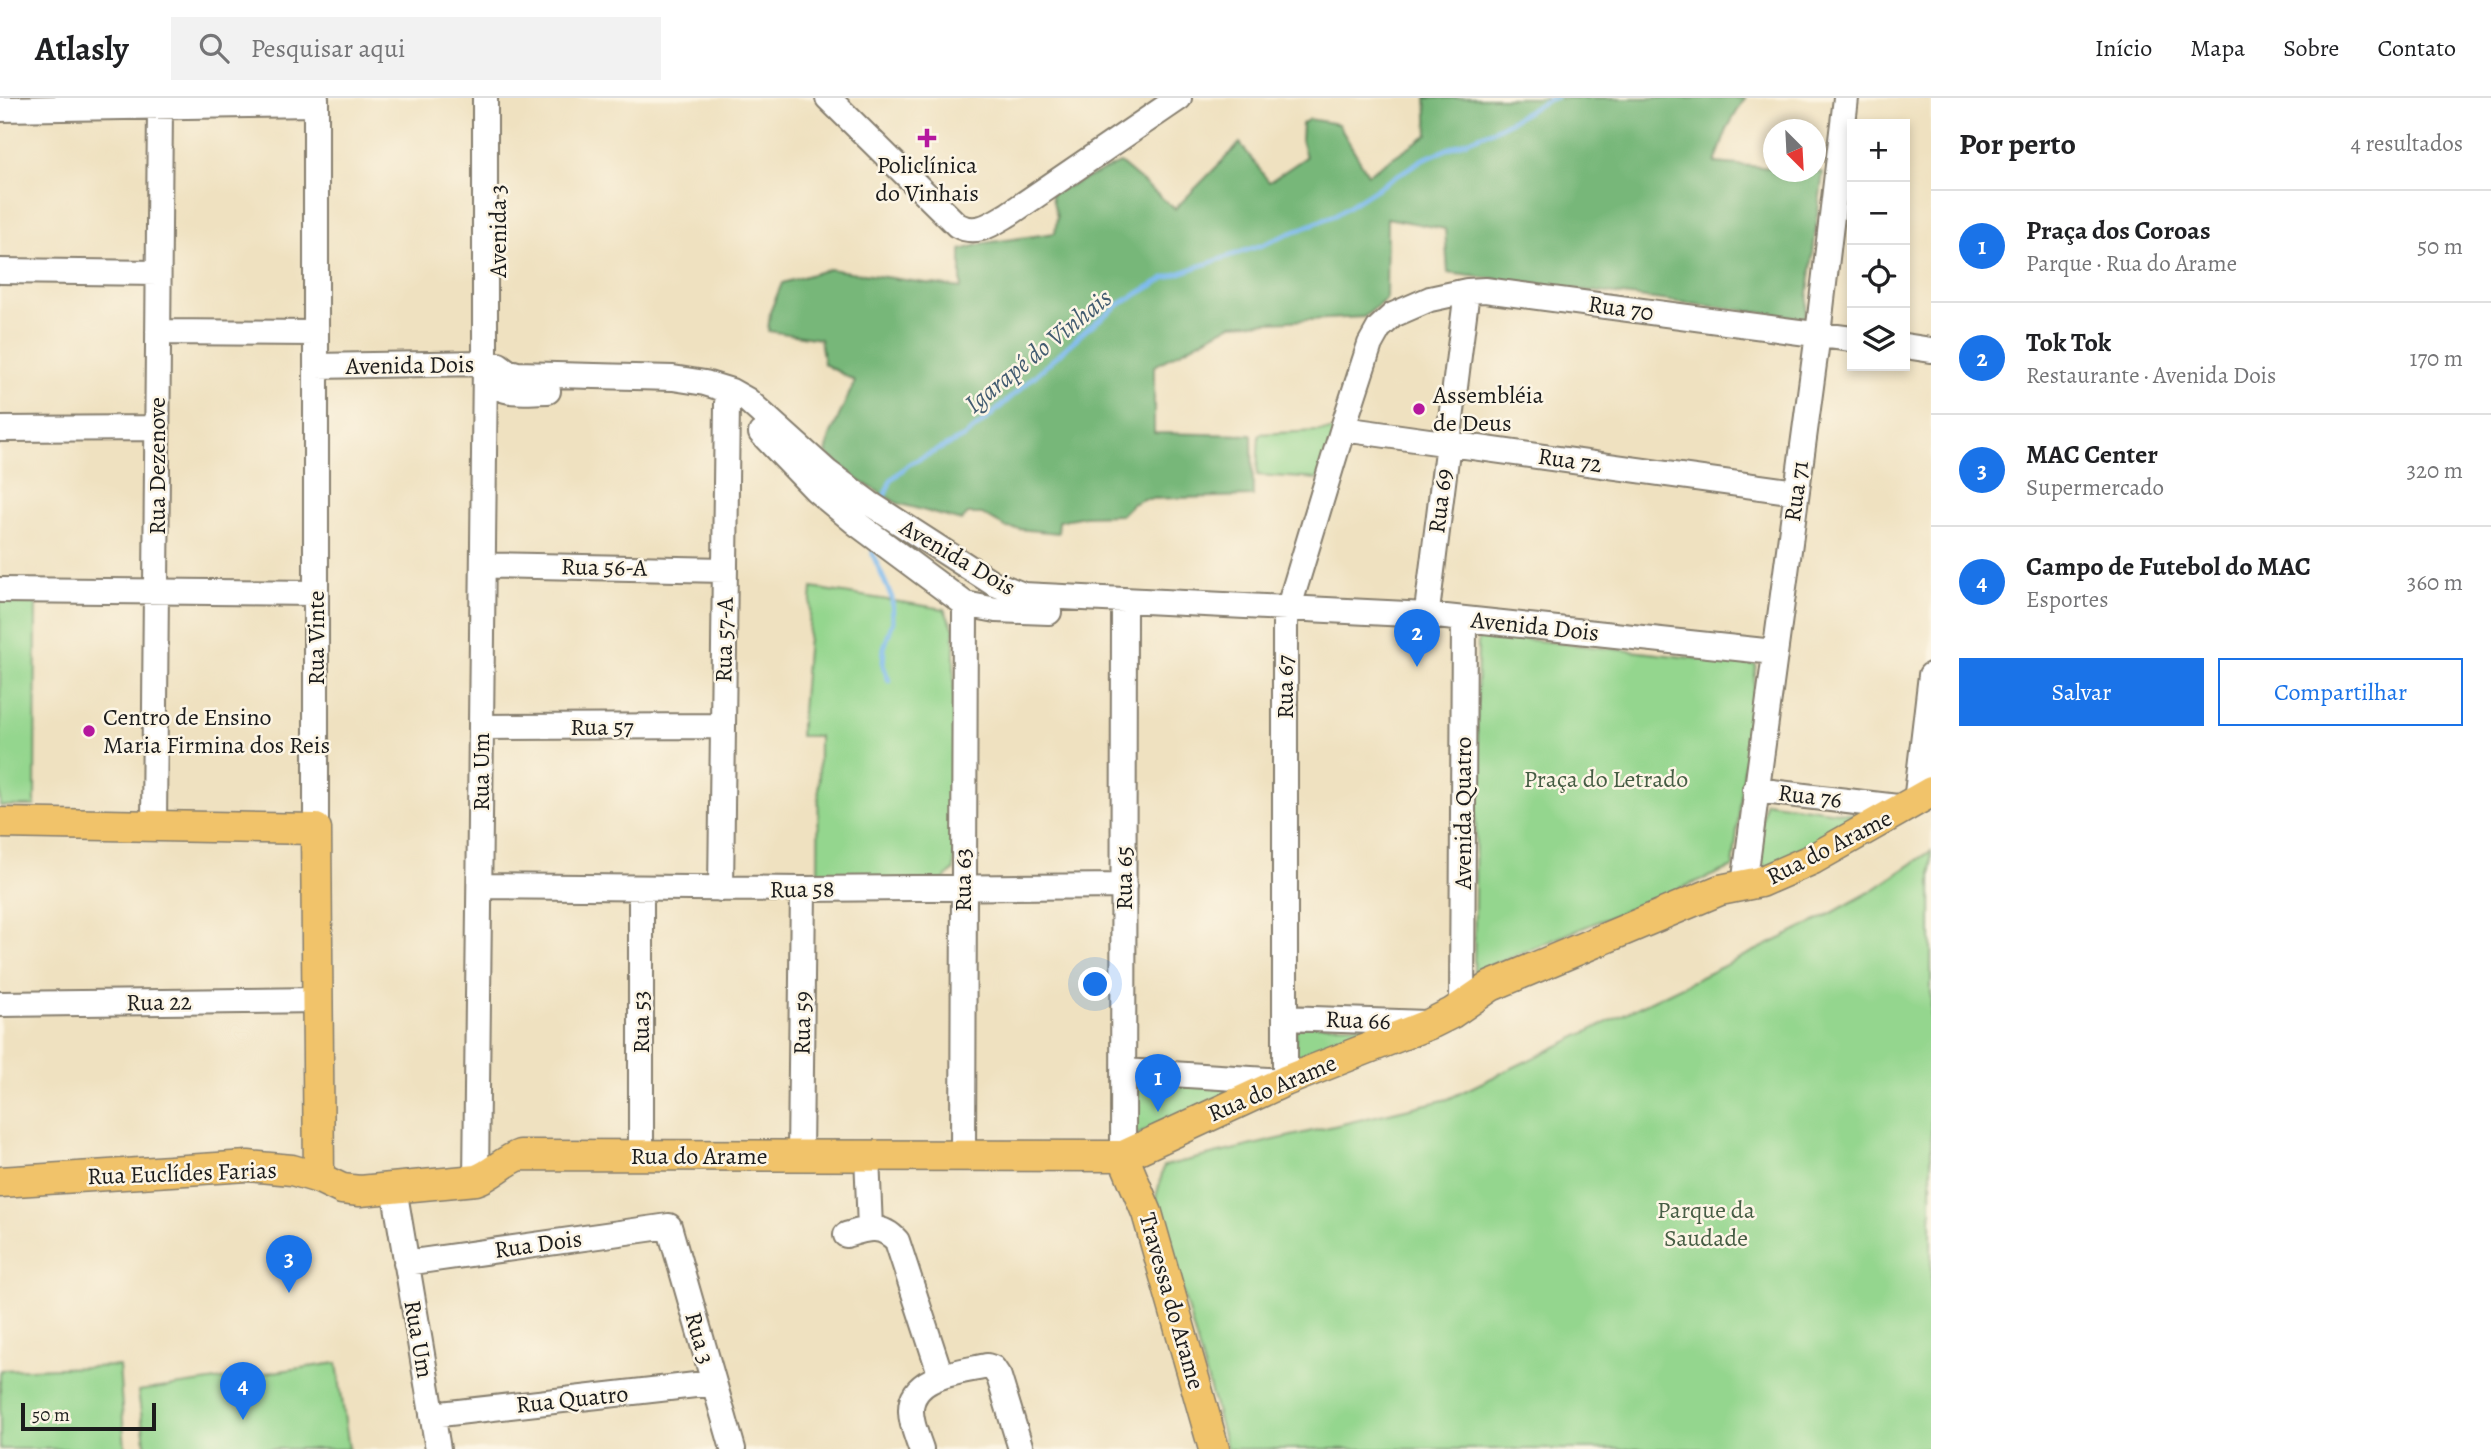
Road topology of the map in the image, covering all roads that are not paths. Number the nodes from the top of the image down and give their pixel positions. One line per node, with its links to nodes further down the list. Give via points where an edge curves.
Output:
1 (485, 98): 20 (street, Avenida 3)
2 (499, 98): 20 (street, Avenida 3)
3 (828, 98): 4 (street, via 957,225 972,230 988,226)
4 (1179, 98)
5 (1846, 98): 15 (street, Rua 71)
6 (316, 101): 7 (street); 14 (street, Rua Vinte)
7 (160, 106): 8 (street); 10 (street, Rua Dezenove)
8 (0, 109)
9 (0, 271): 10 (street)
10 (158, 272): 13 (street, Rua Dezenove)
11 (1467, 291): 12 (street, Rua 70, via 1430,299); 15 (street, Rua 70); 25 (street, Rua 69)
12 (1393, 315): 24 (street, Rua 67, via 1370,344)
13 (158, 332): 14 (street, Avenida Dois); 22 (street, Rua Dezenove)
14 (316, 332): 19 (street, Rua Vinte)
15 (1818, 334): 16 (street, Rua 70); 26 (street, Rua 71)
16 (1847, 337)
17 (1910, 347): 18 (street)
18 (1931, 350)
19 (316, 366): 20 (street, Avenida Dois); 32 (street, Rua Vinte)
20 (489, 366): 21 (street, Avenida Dois, via 495,387 505,390); 28 (street, Rua Um)
21 (729, 397): 27 (street, Avenida Dois, via 817,490); 29 (street, Rua 57-A)
22 (157, 428): 23 (street); 31 (street, Rua Dezenove)
23 (0, 429)
24 (1343, 429): 25 (street, Rua 72); 35 (street, Rua 67)
25 (1447, 443): 26 (street, Rua 72); 36 (street, Rua 69)
26 (1796, 492): 38 (street, Rua 71)
27 (863, 513): 33 (street, Avenida Dois, via 884,543); 34 (street, Avenida Dois, via 899,523 1003,589)
28 (483, 565): 29 (street, Rua 56-A); 41 (street, Rua Um)
29 (725, 570): 40 (street, Rua 57-A)
30 (0, 590): 31 (street)
31 (156, 590): 32 (street); 45 (street, Rua Dezenove)
32 (316, 593): 46 (street, Rua Vinte)
33 (965, 604): 34 (street, Avenida Dois, via 996,610); 49 (street, Rua 63)
34 (1124, 608): 35 (street, Avenida Dois); 50 (street, Rua 65)
35 (1287, 614): 36 (street, Avenida Dois); 59 (street, Rua 67)
36 (1426, 621): 37 (street, Avenida Dois)
37 (1463, 625): 38 (street, Avenida Dois); 54 (street, Avenida Quatro)
38 (1773, 659): 42 (street, Rua 71)
39 (1931, 675): 43 (street)
40 (723, 726): 41 (street, Rua 57); 52 (street, Rua 57-A)
41 (482, 727): 48 (street, Rua Um)
42 (1755, 790): 43 (street, Rua 76); 47 (street, Rua 71)
43 (1917, 800): 47 (main road, Rua do Arame, via 1813,859)
44 (0, 823): 45 (main road)
45 (154, 826): 46 (main road)
46 (316, 829): 56 (main road, Rua Vinte)
47 (1744, 885): 55 (main road, Rua do Arame, via 1720,890)
48 (480, 886): 51 (street, Rua 58); 69 (street, Rua Um)
49 (963, 886): 50 (street, Rua 58); 53 (street, Rua 58); 67 (street, Rua 63)
50 (1124, 886): 61 (street, Rua 65)
51 (641, 889): 52 (street, Rua 58); 64 (street, Rua 53)
52 (721, 889): 53 (street, Rua 58)
53 (803, 889): 65 (street, Rua 59)
54 (1462, 977): 55 (main road, via 1472,988); 58 (street, Avenida Quatro)
55 (1491, 986): 58 (main road, Rua do Arame)
56 (317, 1000): 57 (street, Rua 22); 70 (main road, Rua Vinte)
57 (0, 1004)
58 (1462, 1007): 60 (main road, Rua do Arame)
59 (1285, 1018): 60 (street, Rua 66); 62 (street, Rua 67)
60 (1432, 1023): 62 (main road, Rua do Arame)
61 (1123, 1071): 62 (street); 68 (street, Rua 65)
62 (1285, 1081): 68 (main road, Rua do Arame)
63 (520, 1155): 64 (main road, Rua do Arame); 69 (main road, Rua Euclídes Farias, via 487,1176)
64 (641, 1156): 65 (main road, Rua do Arame)
65 (800, 1156): 66 (main road, Rua do Arame)
66 (867, 1156): 67 (main road, Rua do Arame); 74 (street)
67 (963, 1156): 68 (main road, Rua do Arame)
68 (1123, 1156): 84 (main road, Travessa do Arame, via 1147,1213)
69 (477, 1167): 72 (main road, Rua Euclídes Farias)
70 (319, 1178): 71 (main road, Rua Euclídes Farias, via 248,1166); 72 (main road, Rua Euclídes Farias, via 350,1190)
71 (0, 1182)
72 (394, 1188): 76 (street, Rua Um)
73 (669, 1226): 76 (street, Rua Dois); 78 (street, Rua 3)
74 (870, 1228): 75 (street); 77 (street, via 886,1231 897,1241)
75 (845, 1236)
76 (407, 1263): 79 (street, Rua Um)
77 (941, 1376): 82 (street, via 923,1387 911,1403); 83 (street, via 986,1366 996,1371)
78 (713, 1383): 79 (street, Rua Quatro); 81 (street, Rua 3)
79 (432, 1415): 80 (street, Rua Um)
80 (438, 1449)
81 (733, 1449)
82 (921, 1449)
83 (1021, 1449)
84 (1214, 1449)

